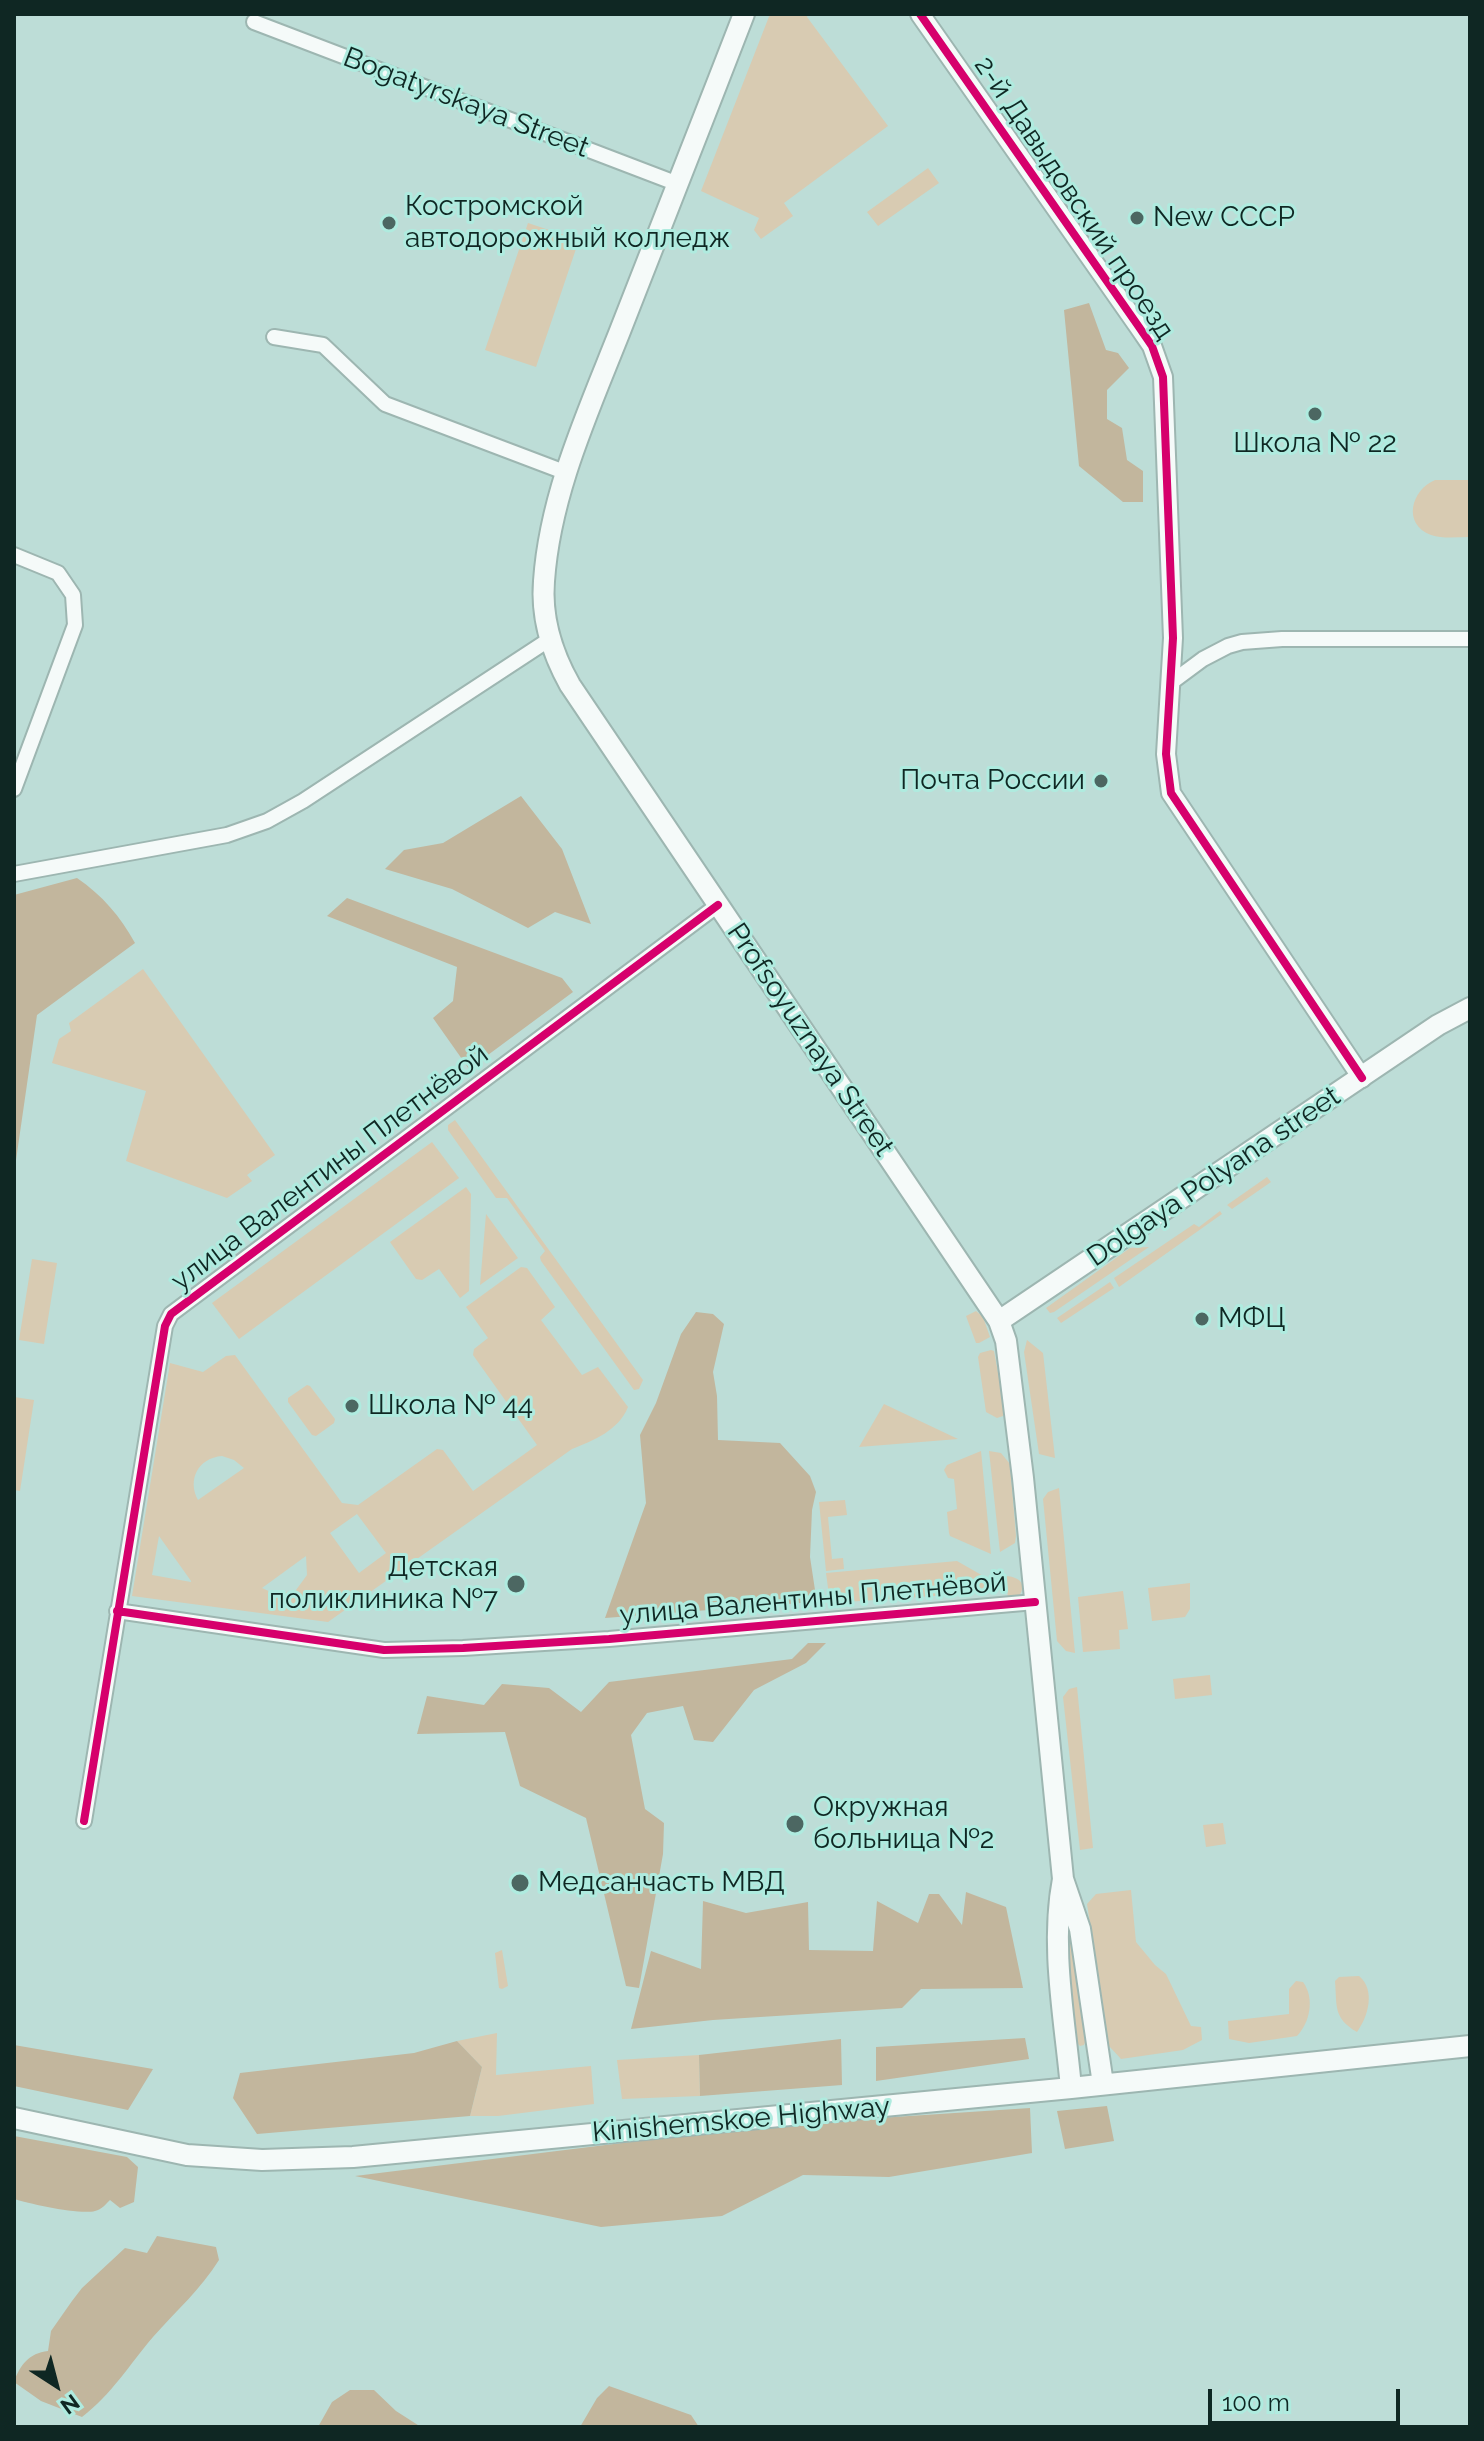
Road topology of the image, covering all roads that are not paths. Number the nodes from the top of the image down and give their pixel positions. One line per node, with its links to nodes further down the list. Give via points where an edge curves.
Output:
1 (744, 14): 4 (main road, Profsoyuznaya Street)
2 (920, 14): 10 (street, 2-й Давыдовский проезд, via 1159,361)
3 (254, 22): 4 (street, Bogatyrskaya Street)
4 (678, 184): 6 (main road, Profsoyuznaya Street)
5 (274, 337): 6 (street, via 323,345 385,404)
6 (567, 473): 8 (main road, Profsoyuznaya Street, via 552,517 543,583)
7 (14, 555): 11 (street, via 58,573 73,595 75,625)
8 (550, 639): 12 (street, via 267,821 227,835); 13 (main road, Profsoyuznaya Street, via 570,685)
9 (1470, 639): 10 (street, via 1242,642 1203,659)
10 (1172, 682): 15 (street, 2-й Давыдовский проезд, via 1166,754 1171,793)
11 (14, 789)
12 (14, 874)
13 (718, 905): 16 (main road, Profsoyuznaya Street); 18 (street, улица Валентины Плетнёвой, via 171,1314)
14 (1470, 1008): 15 (main road, Dolgaya Polyana street)
15 (1362, 1078): 16 (main road, Dolgaya Polyana street)
16 (999, 1321): 17 (main road, Profsoyuznaya Street, via 1006,1341)
17 (1035, 1602): 18 (street, улица Валентины Плетнёвой, via 609,1639 384,1650); 20 (main road, Profsoyuznaya Street)
18 (117, 1611): 19 (street, улица Валентины Плетнёвой)
19 (84, 1821)
20 (1063, 1879): 22 (main road, via 1080,1929); 23 (main road, via 1057,1932)
21 (1470, 2046): 22 (main road, Kinishemskoe Highway)
22 (1103, 2084): 23 (main road, Kinishemskoe Highway)
23 (1071, 2088): 24 (main road, Kinishemskoe Highway, via 307,2159 187,2155)
24 (14, 2118)

